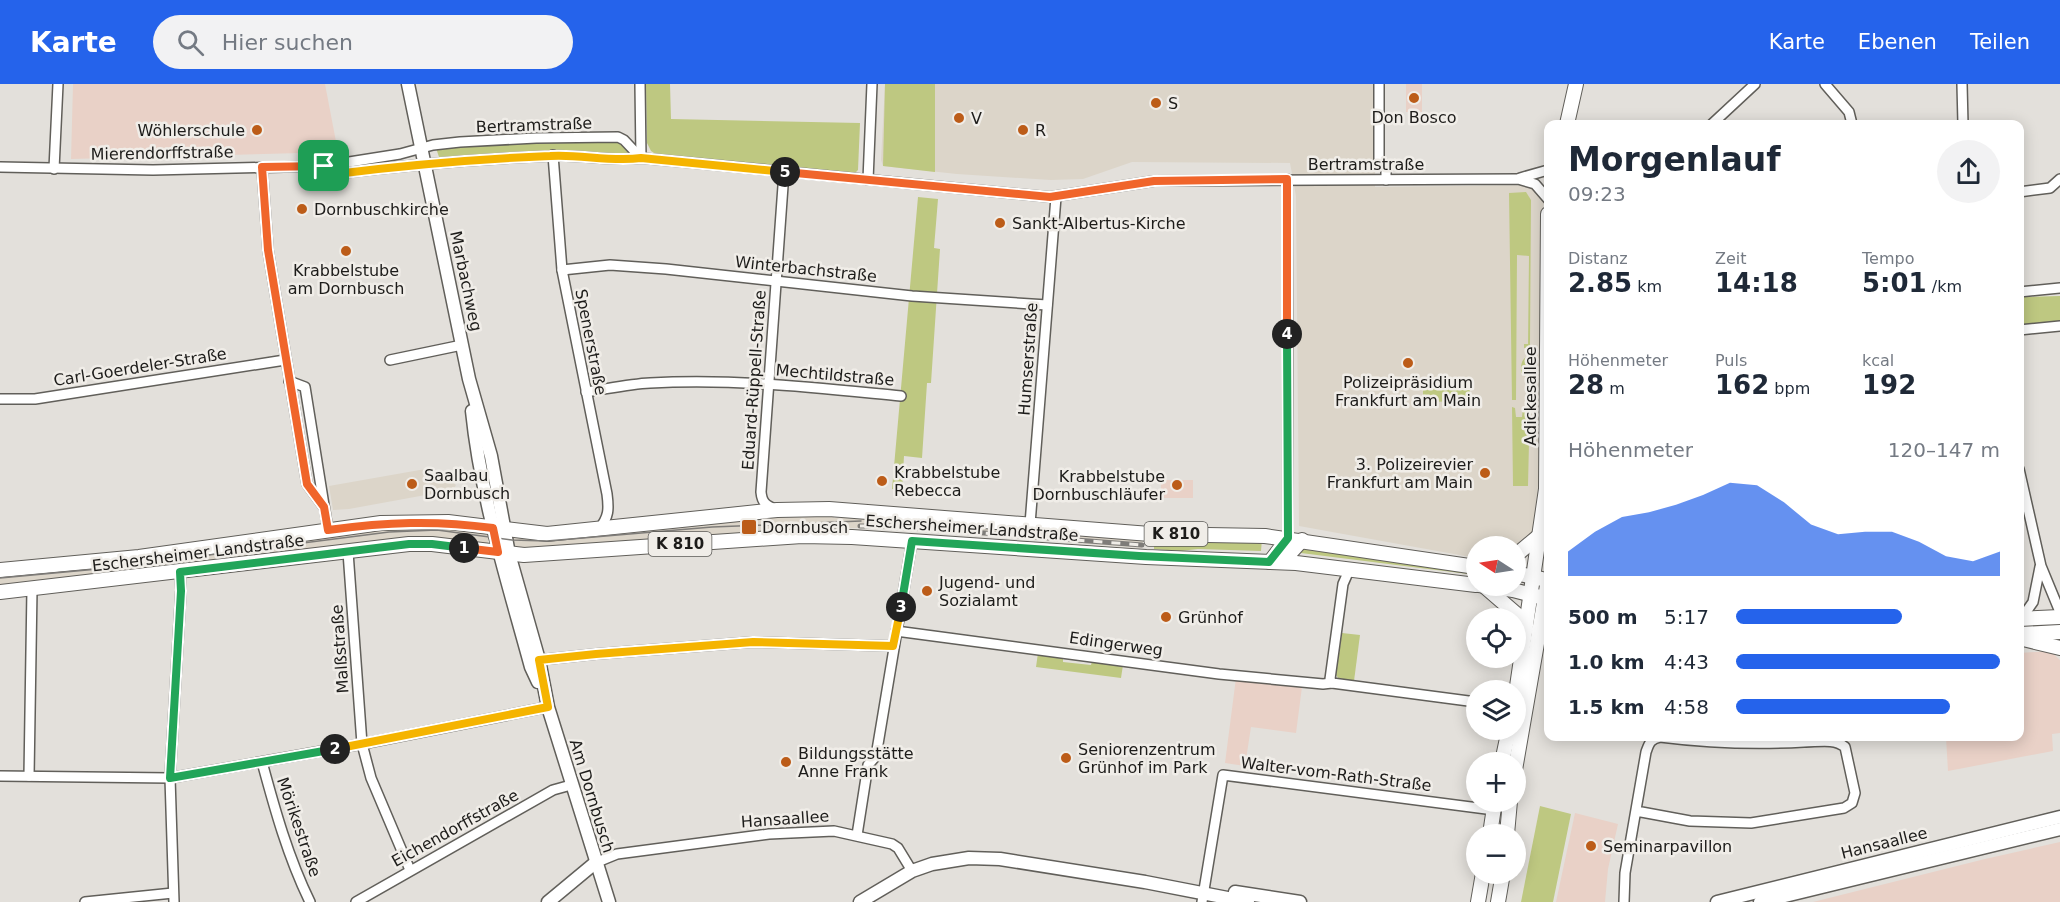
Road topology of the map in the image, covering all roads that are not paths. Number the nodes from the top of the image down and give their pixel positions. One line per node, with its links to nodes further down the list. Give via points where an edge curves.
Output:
1 (58, 84): 23 (street)
2 (408, 84): 16 (main road, Marbachweg)
3 (640, 84): 18 (street)
4 (872, 84): 29 (street)
5 (1379, 84): 30 (street, via 1379,161 1386,165)
6 (1567, 84): 11 (main road)
7 (1576, 84): 12 (main road)
8 (1755, 84): 13 (street)
9 (1825, 84): 14 (street, via 1849,112)
10 (1962, 84): 15 (street)
11 (1559, 120)
12 (1568, 120)
13 (1716, 120)
14 (1851, 120)
15 (1963, 120)
16 (421, 148): 18 (street, Bertramstraße, via 460,142 618,137); 19 (main road, Marbachweg); 20 (street, Mierendorffstraße)
17 (553, 155): 18 (street, Bertramstraße); 19 (street, Bertramstraße); 34 (street, Spenerstraße)
18 (641, 158): 25 (street, Bertramstraße)
19 (424, 163): 20 (street, Mierendorffstraße, via 336,174); 41 (main road, Marbachweg)
20 (324, 166): 22 (street, Mierendorffstraße)
21 (0, 167): 23 (street, Mierendorffstraße)
22 (262, 167): 23 (street, Mierendorffstraße); 42 (street, via 268,250)
23 (54, 169)
24 (1544, 171): 27 (street, Bertramstraße)
25 (784, 172): 29 (street, Bertramstraße); 35 (street, Eduard-Rüppell-Straße)
26 (1287, 179): 30 (street, Bertramstraße); 33 (street, Bertramstraße, via 1154,181); 62 (street)
27 (1518, 179): 30 (street, Bertramstraße); 32 (street, via 1535,184)
28 (2060, 179): 31 (street, via 2050,188)
29 (868, 180): 33 (street, Bertramstraße)
30 (1386, 180)
31 (2024, 191)
32 (1544, 194)
33 (1056, 196): 38 (street, Humserstraße)
34 (562, 270): 35 (street, Winterbachstraße, via 610,265); 46 (street, Spenerstraße)
35 (776, 280): 38 (street, Winterbachstraße, via 912,296); 45 (street, Eduard-Rüppell-Straße)
36 (2060, 288): 37 (street)
37 (2024, 292)
38 (1047, 305): 53 (street, Humserstraße)
39 (2060, 326): 40 (street)
40 (2024, 330)
41 (462, 345): 43 (street); 54 (main road, Marbachweg, via 491,456)
42 (285, 360): 44 (street); 48 (street, Carl-Goerdeler-Straße, via 35,399)
43 (390, 360)
44 (289, 381): 51 (street, via 307,484); 51 (street, via 304,387)
45 (769, 384): 46 (street, Mechtildstraße, via 647,383); 47 (street, Mechtildstraße); 52 (street, Eduard-Rüppell-Straße, via 761,492 766,505)
46 (586, 392): 55 (street, Spenerstraße, via 609,508)
47 (901, 396)
48 (0, 399)
49 (2024, 491): 63 (street)
50 (1544, 504): 57 (main road, Adickesallee)
51 (324, 507): 56 (street)
52 (777, 510): 53 (main road, Eschersheimer Landstraße / K 810, via 829,509); 55 (main road, Eschersheimer Landstraße / K 810)
53 (1030, 524): 62 (main road, Eschersheimer Landstraße / K 810, via 1150,534)
54 (499, 529): 55 (main road, Eschersheimer Landstraße / K 810, via 547,534); 56 (main road, Eschersheimer Landstraße / K 810, via 420,521); 61 (main road, Marbachweg)
55 (598, 529)
56 (328, 530): 66 (main road, Eschersheimer Landstraße / K 810)
57 (1540, 534): 59 (main road); 67 (main road, Adickesallee)
58 (912, 541): 61 (main road, Eschersheimer Landstraße / K 810, via 802,536 547,555); 62 (main road, Eschersheimer Landstraße / K 810, via 1139,556); 85 (street)
59 (1526, 546)
60 (348, 552): 61 (main road, Eschersheimer Landstraße / K 810, via 432,544); 68 (main road, Eschersheimer Landstraße / K 810); 99 (street, Malßstraße)
61 (503, 553): 91 (main road, Am Dornbusch); 94 (main road, Am Dornbusch, via 531,667)
62 (1288, 553): 64 (main road, Eschersheimer Landstraße / K 810); 65 (main road, Eschersheimer Landstraße / K 810)
63 (2040, 561): 80 (street, via 2033,602); 81 (street)
64 (1466, 566)
65 (1350, 568): 72 (main road, Eschersheimer Landstraße / K 810); 92 (street, via 1344,582)
66 (0, 570)
67 (1544, 570)
68 (180, 572): 73 (main road, Eschersheimer Landstraße / K 810); 104 (street)
69 (1526, 575): 70 (main road)
70 (1544, 579)
71 (1544, 580): 76 (main road)
72 (1466, 583)
73 (32, 589): 74 (main road, Eschersheimer Landstraße / K 810); 103 (street)
74 (0, 592)
75 (1526, 593): 76 (main road, Eschersheimer Landstraße / K 810)
76 (1532, 594): 78 (main road, Eschersheimer Landstraße); 84 (main road)
77 (1494, 596): 79 (main road)
78 (1544, 598)
79 (1509, 608)
80 (2024, 614)
81 (2060, 614): 83 (main road)
82 (1544, 615): 100 (main road)
83 (2024, 618)
84 (1526, 628)
85 (896, 631): 89 (street); 92 (street, Edingerweg, via 1227,674)
86 (2060, 632): 87 (main road)
87 (2024, 636)
88 (2024, 637): 90 (main road)
89 (893, 646): 91 (street, via 753,642); 110 (street, via 876,756 868,765)
90 (2060, 648)
91 (539, 660): 94 (main road, Am Dornbusch)
92 (1332, 683): 93 (street, Edingerweg)
93 (1466, 701)
94 (547, 704): 99 (street); 105 (main road, Am Dornbusch)
95 (1650, 741): 107 (street)
96 (1695, 741): 97 (street)
97 (1836, 741)
98 (1836, 741): 107 (street, via 1845,747 1855,793 1852,803 1844,808 1751,823 1690,821)
99 (362, 744): 101 (street); 112 (street, Malßstraße, via 371,778)
100 (1518, 752)
101 (262, 762): 104 (street); 119 (street, Mörikestraße, via 278,822)
102 (0, 776): 103 (street)
103 (29, 776): 104 (street)
104 (170, 778): 117 (street)
105 (571, 785): 111 (main road, Am Dornbusch); 112 (street, Eichendorffstraße, via 553,790)
106 (1466, 802): 116 (street, Walter-vom-Rath-Straße, via 1223,775)
107 (1636, 811): 128 (street, via 1624,873)
108 (2060, 817): 129 (main road, Hansaallee)
109 (2060, 829): 130 (main road, Hansaallee)
110 (857, 836): 111 (street, Hansaallee, via 834,831 769,834 616,854); 113 (street, Hansaallee, via 895,846)
111 (595, 863): 121 (main road); 122 (main road, Am Dornbusch)
112 (410, 870): 120 (street, Eichendorffstraße)
113 (912, 871): 116 (main road, via 957,860 1000,859); 123 (main road)
114 (1481, 884): 126 (main road)
115 (1501, 884): 127 (main road)
116 (1203, 895): 124 (main road); 125 (main road)
117 (173, 897): 118 (street)
118 (85, 902)
119 (310, 902)
120 (356, 902)
121 (548, 902)
122 (609, 902)
123 (860, 902)
124 (1248, 902)
125 (1300, 902)
126 (1478, 902)
127 (1498, 902)
128 (1624, 902)
129 (1717, 902)
130 (1760, 902)

